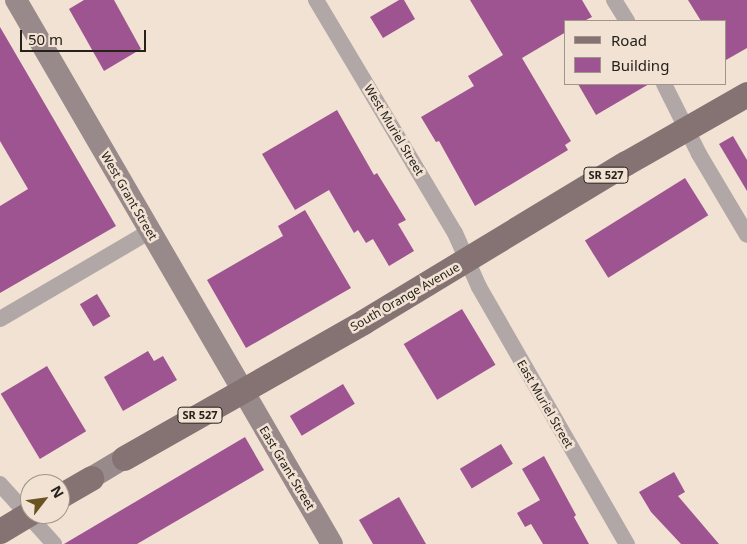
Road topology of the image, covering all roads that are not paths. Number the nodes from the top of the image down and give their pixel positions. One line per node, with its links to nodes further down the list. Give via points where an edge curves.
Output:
1 (16, 0): 8 (street, West Grant Street)
2 (316, 0): 10 (street, West Muriel Street, via 455,233)
3 (614, 0): 4 (street)
4 (626, 20)
5 (665, 85): 7 (street)
6 (747, 94): 7 (main road, South Orange Avenue / SR 527)
7 (687, 128): 9 (street); 10 (main road, South Orange Avenue / SR 527)
8 (149, 232): 11 (street); 12 (street, West Grant Street)
9 (747, 235)
10 (467, 261): 12 (main road, South Orange Avenue / SR 527); 23 (street, East Muriel Street, via 530,378)
11 (0, 319)
12 (242, 392): 13 (main road, South Orange Avenue / SR 527); 22 (street, East Grant Street)
13 (124, 458): 14 (street, South Orange Avenue / SR 527)
14 (91, 478): 16 (main road, South Orange Avenue / SR 527)
15 (0, 484): 17 (street)
16 (70, 490)
17 (20, 505)
18 (20, 519): 20 (main road)
19 (37, 524): 21 (street)
20 (0, 531)
21 (54, 544)
22 (332, 544)
23 (627, 544)

